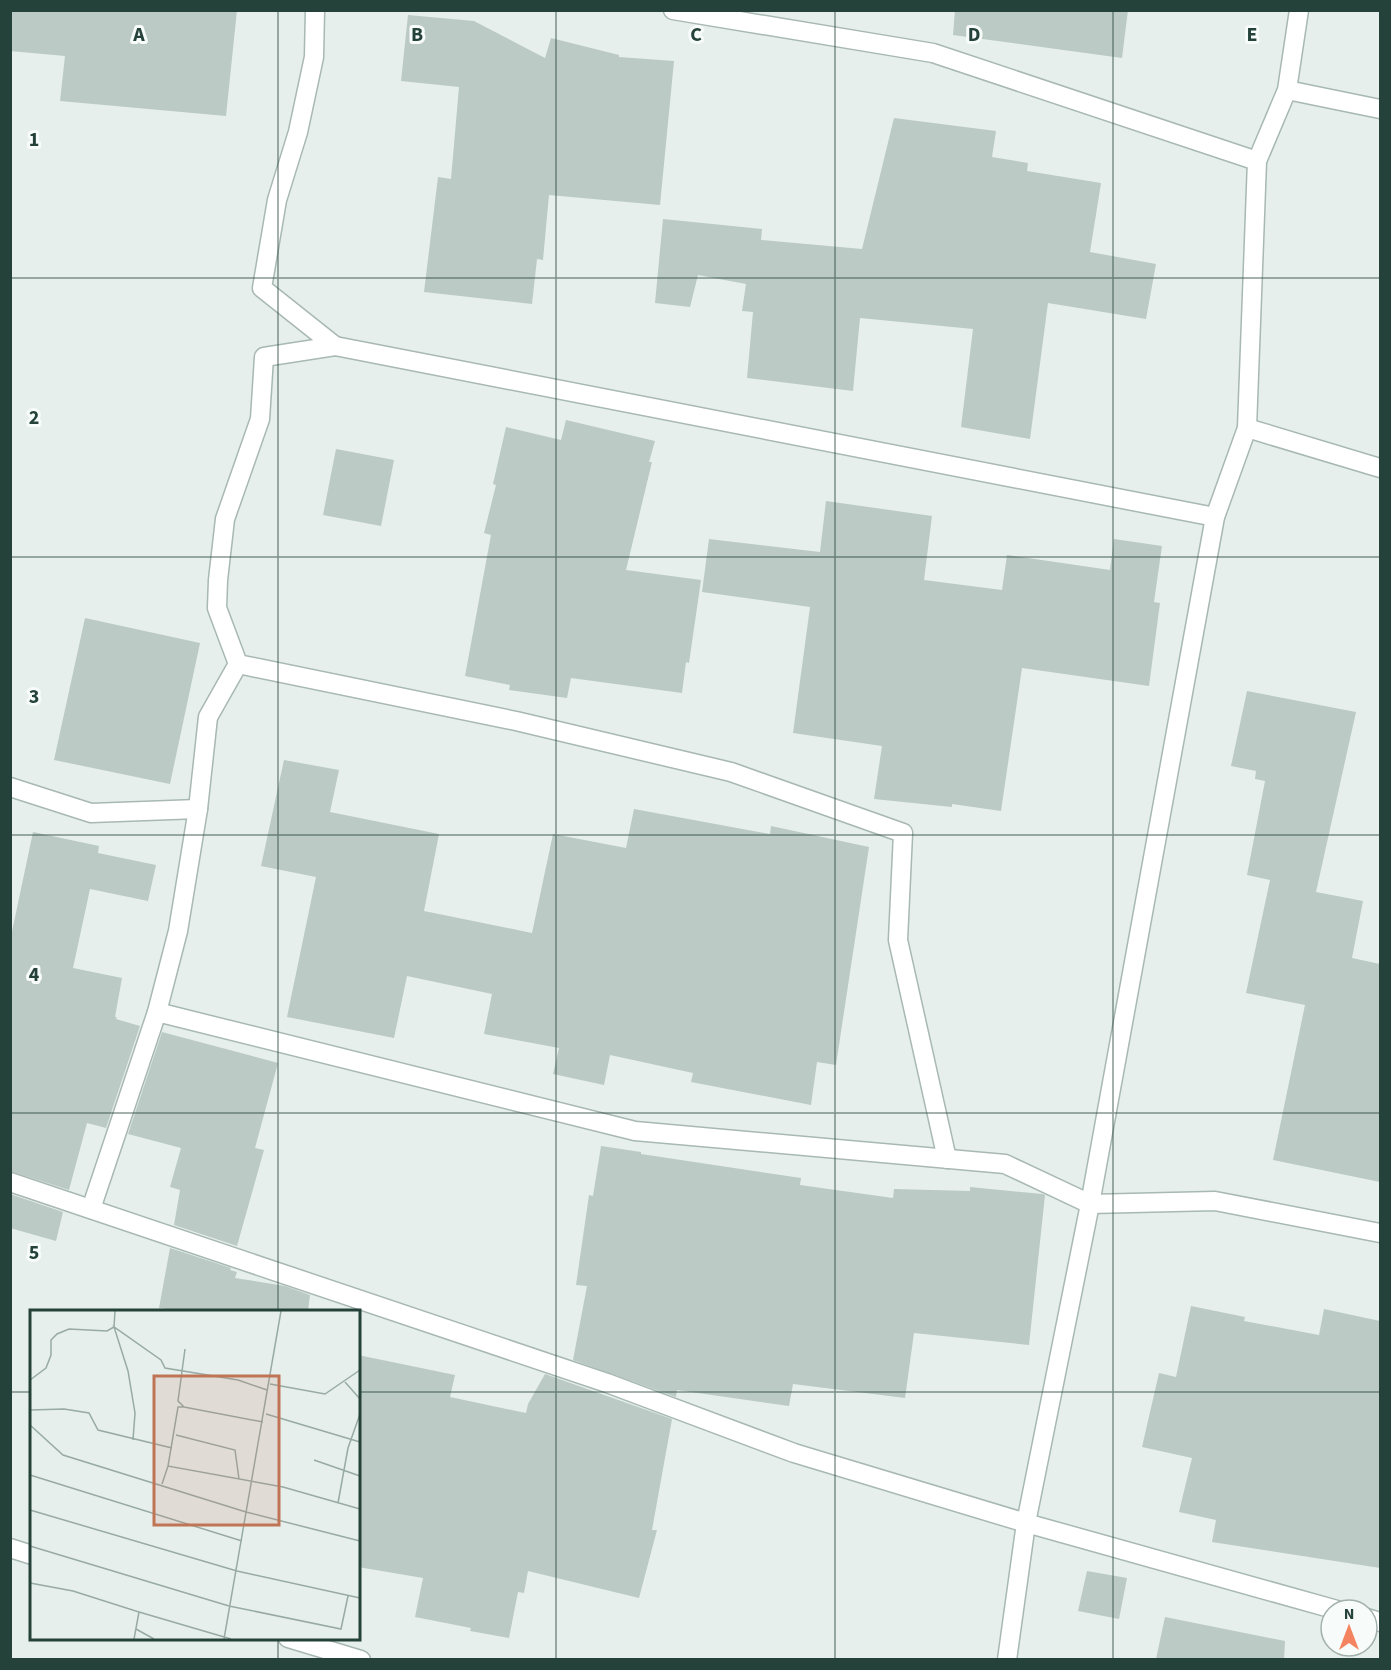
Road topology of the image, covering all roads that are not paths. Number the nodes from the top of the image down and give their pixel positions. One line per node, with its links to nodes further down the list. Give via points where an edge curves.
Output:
1 (315, 10): 7 (street, via 314,57 298,132 277,200 262,288)
2 (673, 10): 6 (street, via 933,52)
3 (1299, 10): 4 (street)
4 (1287, 90): 5 (street); 6 (street)
5 (1380, 109)
6 (1257, 161): 8 (street)
7 (335, 346): 10 (street); 11 (street, via 264,357 260,419 225,519 218,580 217,608)
8 (1246, 429): 9 (street); 10 (street)
9 (1380, 468)
10 (1215, 517): 17 (street)
11 (238, 664): 13 (street, via 208,717); 15 (street, via 516,721 731,772 903,833 898,940)
12 (10, 787): 13 (street, via 90,813)
13 (198, 809): 14 (street, via 178,931)
14 (157, 1012): 15 (street, via 635,1131); 18 (street)
15 (947, 1159): 17 (street, via 1005,1164)
16 (10, 1182): 18 (street)
17 (1090, 1204): 19 (street, via 1215,1201); 20 (street)
18 (90, 1209): 20 (street, via 596,1379 794,1453)
19 (1380, 1233)
20 (1026, 1523): 23 (street); 26 (street)
21 (10, 1548): 22 (street)
22 (30, 1554)
23 (1319, 1605)
24 (295, 1640): 25 (street)
25 (362, 1659)
26 (1007, 1659)

